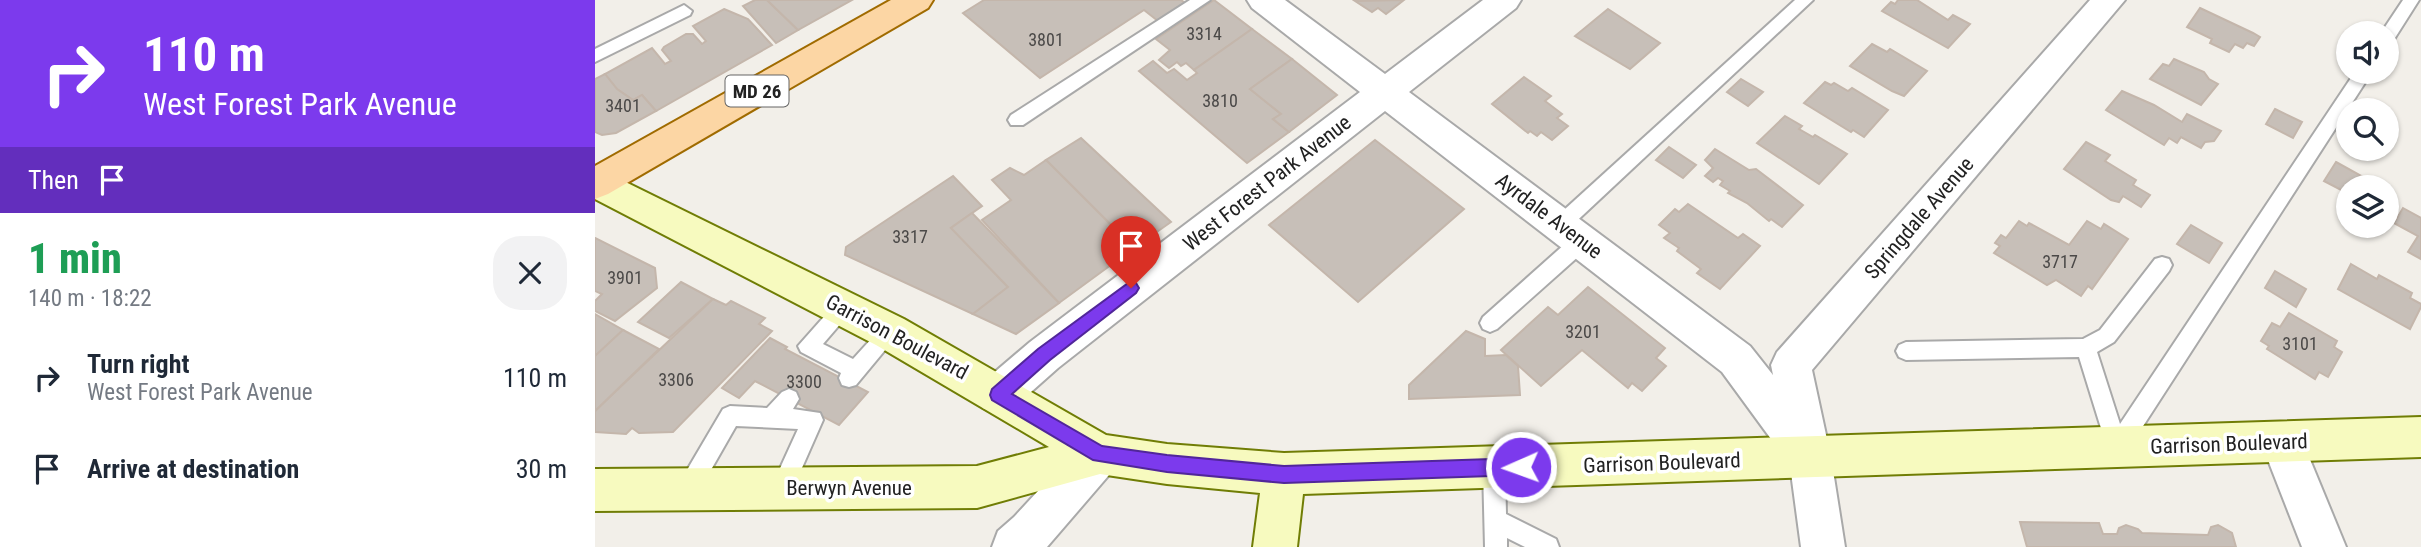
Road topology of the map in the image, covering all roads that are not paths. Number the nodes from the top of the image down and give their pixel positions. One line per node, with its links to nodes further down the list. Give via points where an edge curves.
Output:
1 (917, 0): 14 (main road, MD 26)
2 (1202, 0): 13 (lane)
3 (1263, 0): 12 (street, Ayrdale Avenue)
4 (1505, 0): 12 (street, West Forest Park Avenue)
5 (1805, 0): 15 (lane)
6 (2109, 0): 29 (street, Springdale Avenue, via 1791,365)
7 (2411, 0): 9 (lane)
8 (684, 11): 10 (lane)
9 (2397, 21)
10 (595, 56)
11 (2356, 84): 27 (lane)
12 (1385, 92): 15 (street, Ayrdale Avenue); 22 (street, West Forest Park Avenue)
13 (1017, 120)
14 (596, 183): 17 (main road, Garrison Boulevard)
15 (1571, 233): 18 (lane); 29 (street, Ayrdale Avenue, via 1736,359)
16 (2162, 265): 20 (lane, via 2107,336)
17 (843, 309): 19 (main road, Garrison Boulevard); 19 (lane, via 808,346 822,361 851,376)
18 (1490, 323)
19 (890, 332): 22 (main road, Garrison Boulevard)
20 (2086, 348): 21 (lane); 27 (lane)
21 (1906, 351)
22 (998, 395): 28 (main road, Garrison Boulevard)
23 (789, 399): 24 (lane)
24 (772, 418): 32 (lane, via 815,417); 33 (lane, via 730,416)
25 (2421, 437): 26 (main road, Garrison Boulevard)
26 (2282, 442): 27 (main road, Garrison Boulevard); 41 (street)
27 (2117, 447): 29 (main road, Garrison Boulevard)
28 (1100, 454): 31 (main road, Garrison Boulevard); 32 (main road, Berwyn Avenue, via 977,487); 36 (street)
29 (1810, 458): 30 (main road, Garrison Boulevard); 40 (street)
30 (1494, 468): 31 (main road, Garrison Boulevard); 35 (lane)
31 (1284, 474): 37 (main road)
32 (782, 488): 33 (main road, Berwyn Avenue)
33 (688, 489): 34 (main road, Berwyn Avenue)
34 (595, 491)
35 (1495, 520): 38 (lane); 39 (lane)
36 (1014, 547)
37 (1275, 547)
38 (1496, 547)
39 (1548, 547)
40 (1823, 547)
41 (2324, 547)

